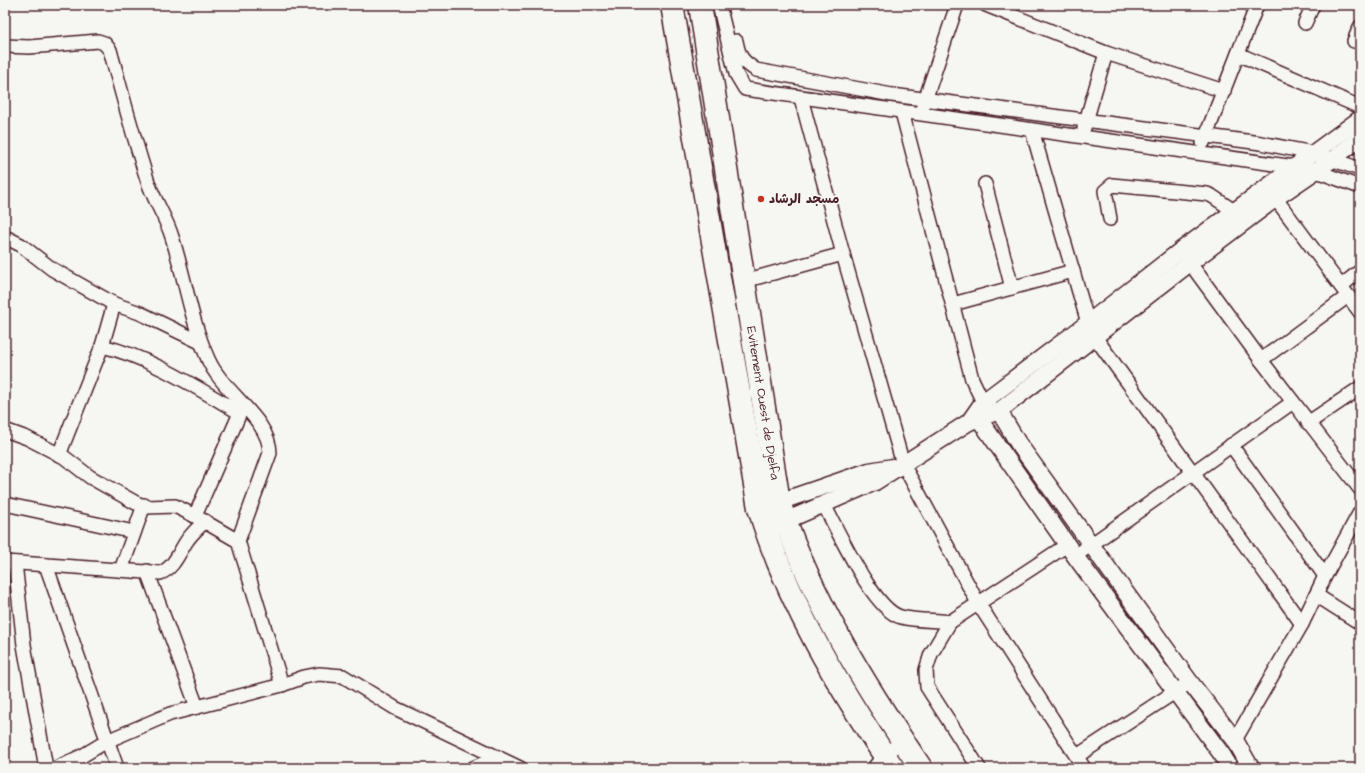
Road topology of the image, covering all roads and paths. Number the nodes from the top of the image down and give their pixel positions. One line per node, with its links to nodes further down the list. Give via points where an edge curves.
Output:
1 (672, 5): 69 (highway)
2 (700, 5): 43 (highway, Evitement Ouest de Djelfa)
3 (719, 5): 16 (street, via 736,74 745,90)
4 (728, 5): 17 (street, via 739,55 756,70)
5 (956, 5): 17 (street)
6 (986, 5): 13 (street)
7 (1257, 5): 14 (street)
8 (1312, 5): 9 (street)
9 (1305, 24)
10 (1360, 27): 11 (street)
11 (1354, 41)
12 (5, 46): 50 (street, via 29,47 98,41 110,50 147,180 171,234)
13 (1106, 53): 15 (street); 22 (street)
14 (1238, 54): 15 (street); 18 (street)
15 (1224, 91): 24 (street)
16 (801, 98): 19 (street); 39 (street)
17 (925, 99): 20 (street); 22 (street)
18 (1360, 107)
19 (902, 112): 20 (street); 47 (street)
20 (920, 114): 23 (street)
21 (1360, 119): 27 (street)
22 (1086, 120): 24 (street); 25 (street)
23 (1032, 130): 25 (street); 41 (street)
24 (1206, 136): 27 (street); 28 (street)
25 (1081, 137): 28 (street)
26 (1360, 138): 29 (street)
27 (1313, 153): 29 (street); 30 (street)
28 (1199, 154): 30 (street)
29 (1334, 159): 31 (street); 32 (street)
30 (1295, 167): 32 (street); 35 (street)
31 (1360, 169)
32 (1316, 171): 34 (street); 35 (street)
33 (984, 184): 44 (street)
34 (1360, 187)
35 (1271, 192): 36 (street); 40 (street); 45 (street)
36 (1234, 211): 37 (street, via 1206,194 1112,185 1105,191); 40 (street)
37 (1110, 219)
38 (5, 237): 46 (street, via 21,245 52,269)
39 (843, 254): 43 (street); 63 (street)
40 (1185, 257): 49 (street); 52 (street)
41 (1073, 271): 44 (street); 49 (street)
42 (1360, 271): 45 (street)
43 (744, 281): 69 (highway, Evitement Ouest de Djelfa)
44 (1012, 288): 47 (street)
45 (1345, 291): 48 (street); 52 (street)
46 (114, 304): 50 (street, via 140,313); 51 (street)
47 (953, 304): 54 (street, via 972,379)
48 (1360, 311)
49 (1092, 330): 54 (street); 57 (street); 64 (street)
50 (200, 342): 56 (street, via 215,372)
51 (102, 346): 56 (street, via 176,376); 62 (street)
52 (1261, 360): 55 (street)
53 (1360, 388): 59 (street)
54 (983, 402): 58 (street)
55 (1293, 402): 59 (street); 61 (street)
56 (242, 409): 71 (street); 73 (street, via 266,432 270,453)
57 (999, 411): 58 (street); 74 (street, via 1018,443)
58 (974, 420): 63 (street); 75 (street)
59 (1308, 423): 65 (street)
60 (5, 430): 62 (street)
61 (1230, 446): 64 (street); 80 (street)
62 (59, 455): 67 (street, via 90,478)
63 (899, 466): 68 (street, via 875,482); 69 (street, via 869,471); 82 (street)
64 (1193, 473): 74 (street); 85 (street)
65 (1360, 489)
66 (5, 504): 72 (street)
67 (144, 505): 71 (street, via 175,506); 72 (street)
68 (824, 505): 69 (street); 83 (street, via 859,571 889,611 900,617)
69 (774, 511): 92 (highway, Evitement Ouest de Djelfa, via 851,659); 95 (highway, via 765,530 776,561 823,656)
70 (1360, 512): 80 (street)
71 (200, 518): 73 (street); 79 (street, via 166,571)
72 (134, 532): 78 (street)
73 (238, 541): 87 (street)
74 (1091, 544): 75 (street); 86 (street)
75 (1071, 551): 82 (street); 88 (street)
76 (10, 562): 77 (street); 96 (street)
77 (46, 565): 78 (street); 91 (street)
78 (121, 570): 79 (street)
79 (147, 571): 89 (street)
80 (1325, 576): 81 (street)
81 (1316, 595): 84 (street); 85 (street)
82 (978, 603): 83 (street); 93 (street)
83 (950, 622): 102 (street, via 931,654 926,670 927,687)
84 (1360, 623)
85 (1302, 624): 90 (street)
86 (1190, 682): 88 (street); 90 (street)
87 (282, 686): 89 (street); 94 (street, via 319,674 343,676 395,708)
88 (1174, 692): 93 (street); 104 (street)
89 (197, 707): 91 (street, via 146,723)
90 (1235, 740): 105 (street)
91 (107, 741): 97 (street); 98 (street)
92 (903, 741): 95 (street); 101 (highway, Evitement Ouest de Djelfa)
93 (1077, 756): 103 (street)
94 (498, 757): 99 (street); 100 (street)
95 (883, 764)
96 (46, 768)
97 (56, 768)
98 (117, 768)
99 (473, 768)
100 (520, 768)
101 (921, 768)
102 (979, 768)
103 (1084, 768)
104 (1230, 768)
105 (1251, 768)

